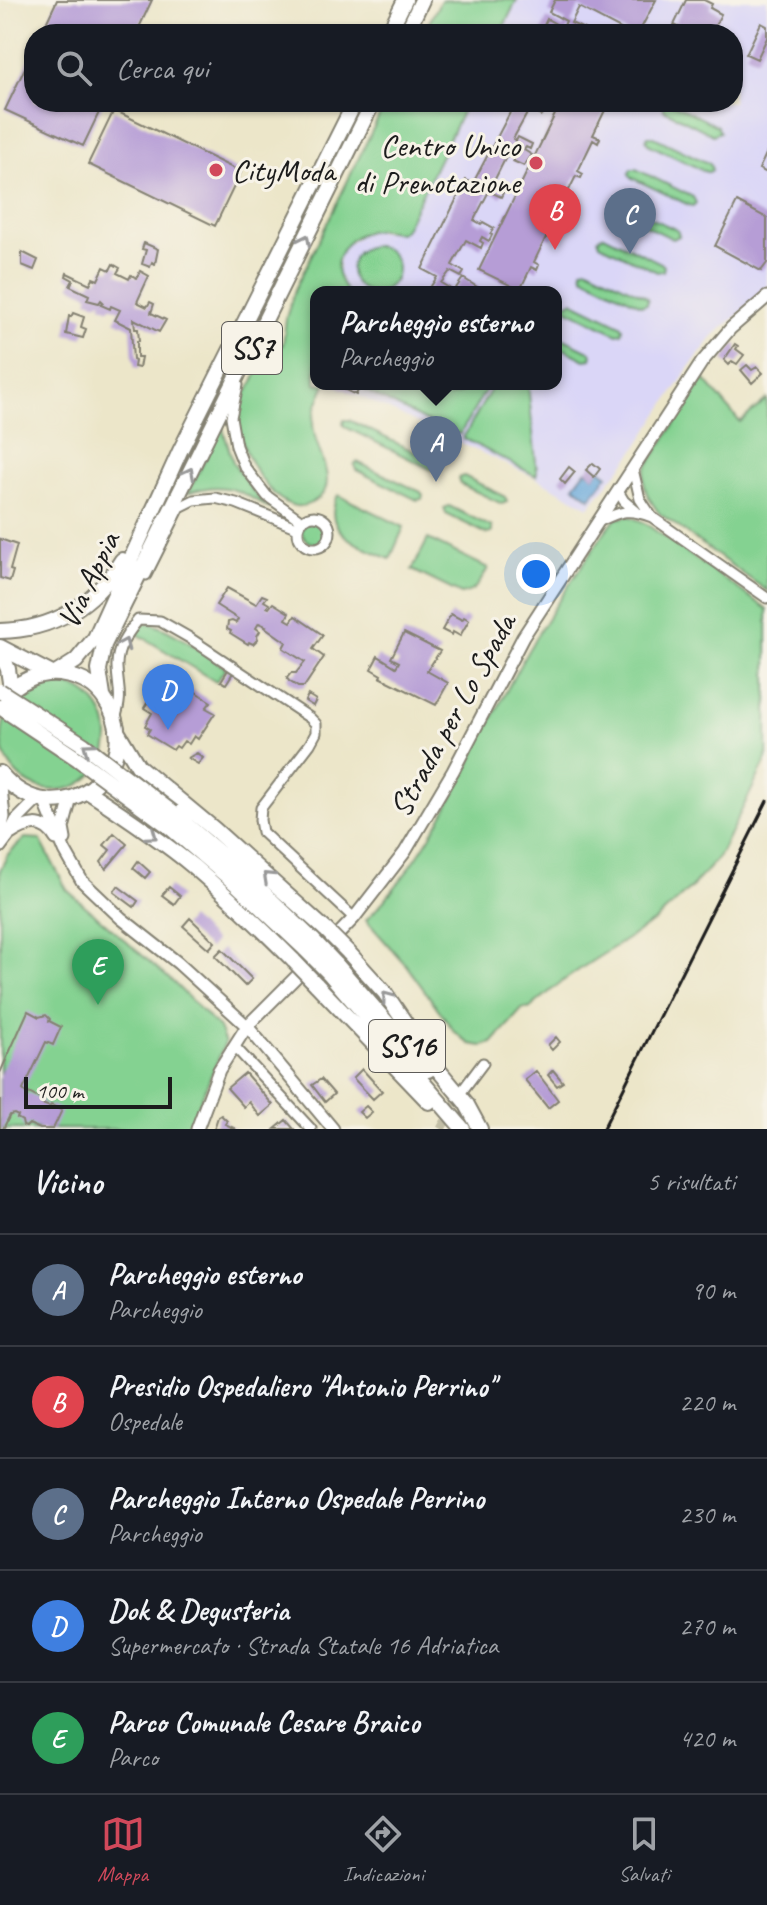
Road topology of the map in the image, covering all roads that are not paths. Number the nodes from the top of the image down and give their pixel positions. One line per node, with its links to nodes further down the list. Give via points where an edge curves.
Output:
1 (403, 0): 3 (highway)
2 (422, 0): 4 (highway)
3 (393, 24)
4 (411, 24)
5 (350, 112): 12 (highway, SS7)
6 (368, 112): 8 (highway, SS7, one-way to 6)
7 (767, 297): 9 (street, Strada per Lo Spada, via 716,344)
8 (242, 369): 16 (highway, SS7, one-way to 8); 16 (street, via 231,417 236,446 267,496 300,524 215,498 194,500 180,507 138,588)
9 (633, 469): 10 (street, Strada per Lo Spada); 11 (street)
10 (618, 491): 11 (street); 13 (street); 15 (street, Strada per Lo Spada)
11 (640, 499): 14 (street)
12 (156, 500): 18 (highway, via 115,572 90,598 49,623); 20 (highway, Via Appia / SS7, via 95,638 76,661)
13 (636, 511): 14 (street); 15 (street)
14 (652, 517): 17 (street)
15 (598, 522): 33 (street, Strada per Lo Spada, via 523,637 430,813)
16 (130, 593): 22 (highway, via 104,645 99,670)
17 (767, 598)
18 (0, 631)
19 (0, 649): 20 (highway); 21 (highway, via 8,669)
20 (53, 673): 21 (highway, Via Appia); 22 (highway, via 74,676)
21 (6, 690): 23 (highway); 29 (highway, SS16, one-way to 21, bridge, via 84,745)
22 (103, 696): 24 (highway)
23 (0, 704): 29 (highway, SS16, bridge)
24 (116, 725): 26 (highway, via 111,766); 33 (street, one-way to 33, via 121,703 117,664 121,646 138,620 160,621 310,718 316,733 261,808 262,832); 43 (highway, one-way to 24, bridge, via 466,1103 385,993 326,930 138,766)
25 (0, 775): 28 (highway); 30 (street)
26 (87, 791): 27 (highway); 42 (highway, one-way to 42, bridge, via 194,867 250,917)
27 (71, 798): 28 (highway); 32 (street, via 63,828)
28 (41, 800): 30 (street); 32 (street)
29 (169, 818): 34 (highway, SS16, bridge, via 244,874)
30 (5, 835): 31 (street); 32 (street, via 28,825 46,827)
31 (0, 847)
32 (65, 851): 35 (street, via 82,881)
33 (354, 918): 35 (street, Strada per Lo Spada)
34 (332, 968): 42 (highway, SS16); 43 (highway, SS16, via 386,1020)
35 (247, 1026): 36 (street, Strada per Lo Spada); 41 (street)
36 (234, 1046): 39 (street, Strada per Lo Spada); 40 (street)
37 (483, 1063): 38 (street)
38 (462, 1091)
39 (197, 1129)
40 (311, 1129)
41 (333, 1129)
42 (460, 1129)
43 (478, 1129)

